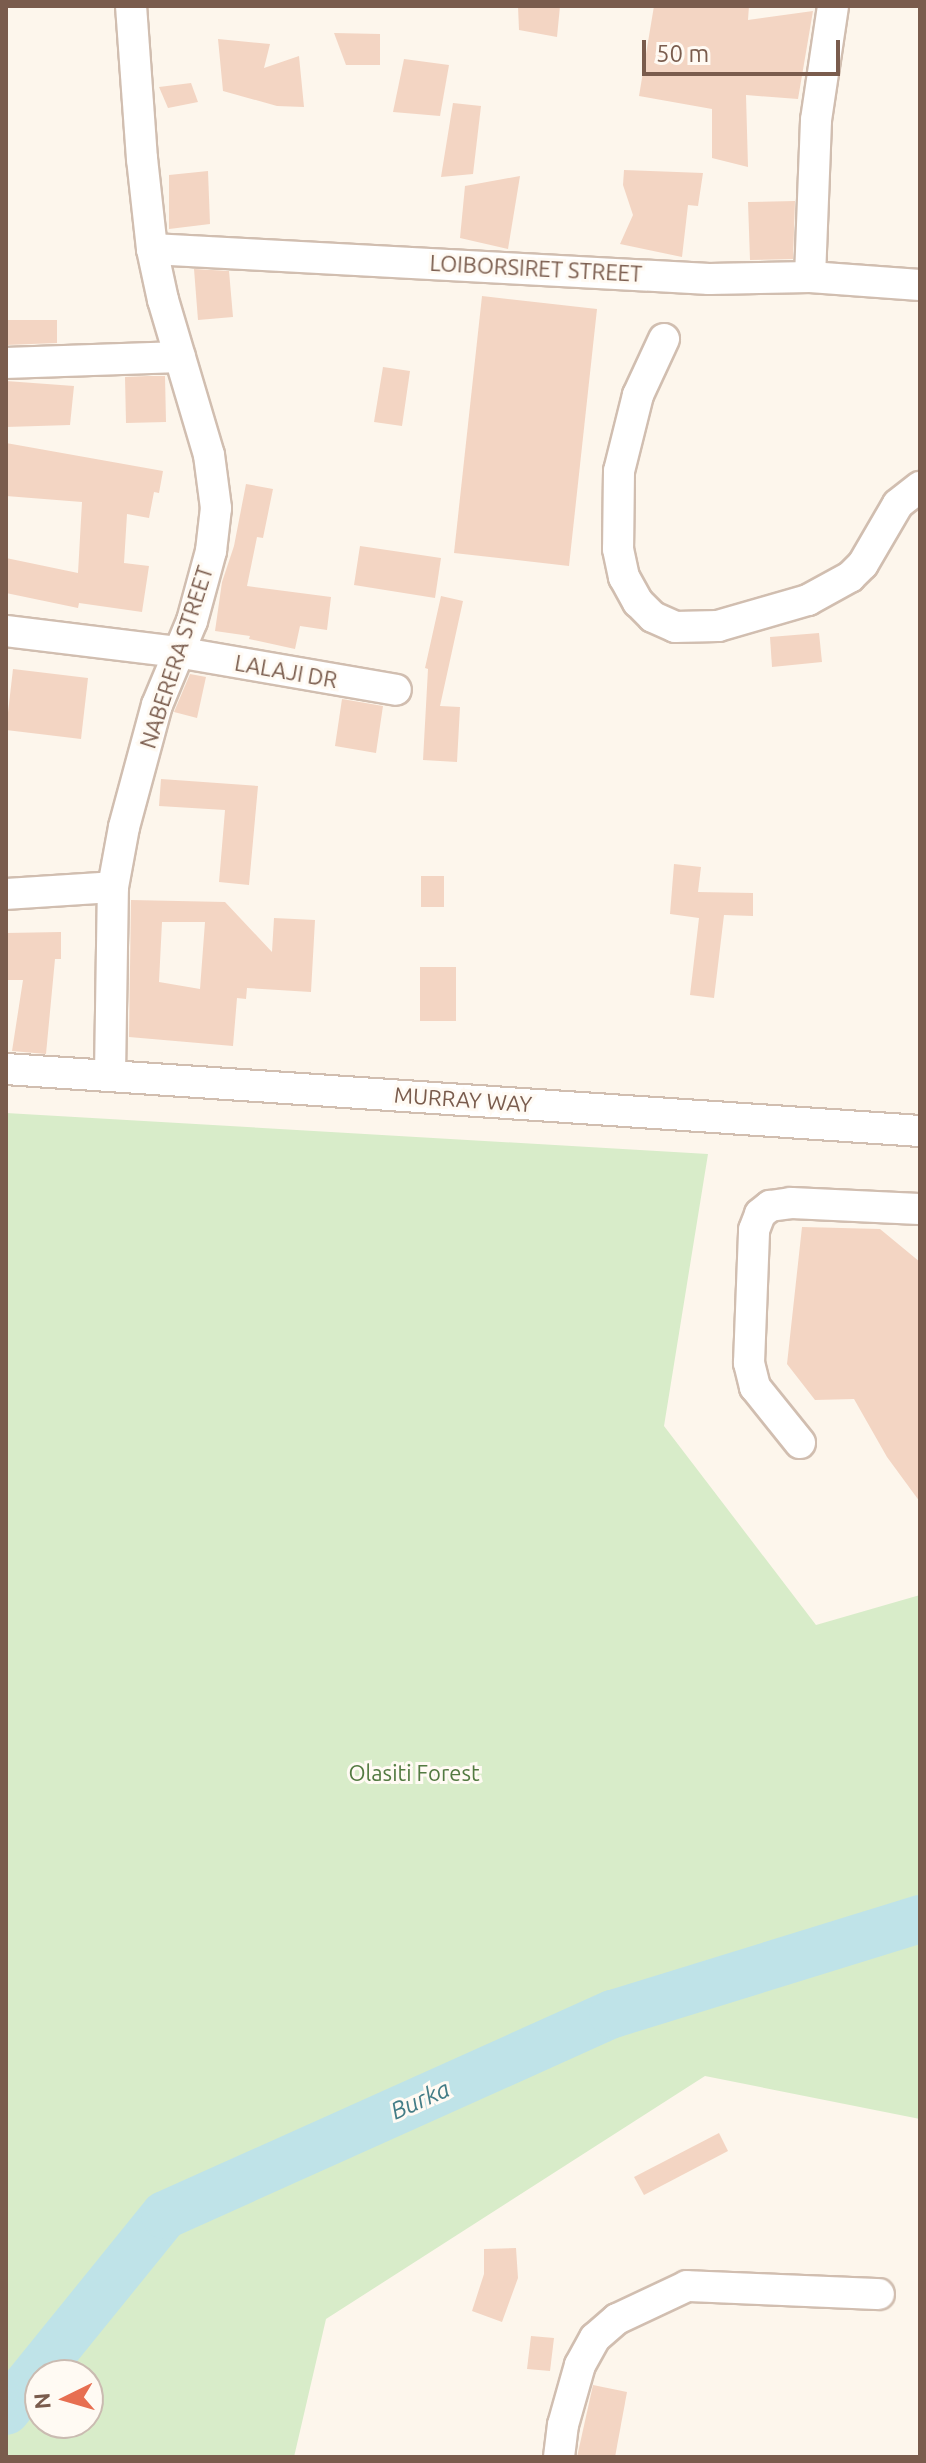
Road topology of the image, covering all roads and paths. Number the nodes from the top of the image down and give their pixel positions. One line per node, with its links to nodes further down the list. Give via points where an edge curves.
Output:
1 (131, 6): 3 (street, NABERERA STREET)
2 (833, 6): 4 (street, via 816,120)
3 (152, 249): 4 (street, LOIBORSIRET STREET, via 709,279); 7 (street, NABERERA STREET)
4 (810, 277): 5 (street, LOIBORSIRET STREET)
5 (920, 285)
6 (664, 339): 9 (street, via 638,395 619,471 618,549 624,577 653,617 675,627 718,626 808,600 863,564 898,504)
7 (180, 357): 8 (street); 11 (street, NABERERA STREET, via 209,455 216,508 206,572)
8 (6, 363)
9 (920, 487)
10 (6, 631): 11 (street, LALAJI DR)
11 (177, 652): 12 (street, LALAJI DR); 13 (street, NABERERA STREET, via 157,705)
12 (396, 690)
13 (113, 887): 14 (street); 16 (street, NABERERA STREET)
14 (6, 894)
15 (6, 1069): 16 (street, MURRAY WAY)
16 (110, 1074): 17 (street, MURRAY WAY)
17 (920, 1131)
18 (920, 1209): 19 (street, via 791,1203 770,1206 760,1214 754,1230 749,1363 755,1387)
19 (800, 1443)
20 (879, 2294): 21 (street, via 687,2286 617,2319 595,2338 580,2365)
21 (559, 2457)

